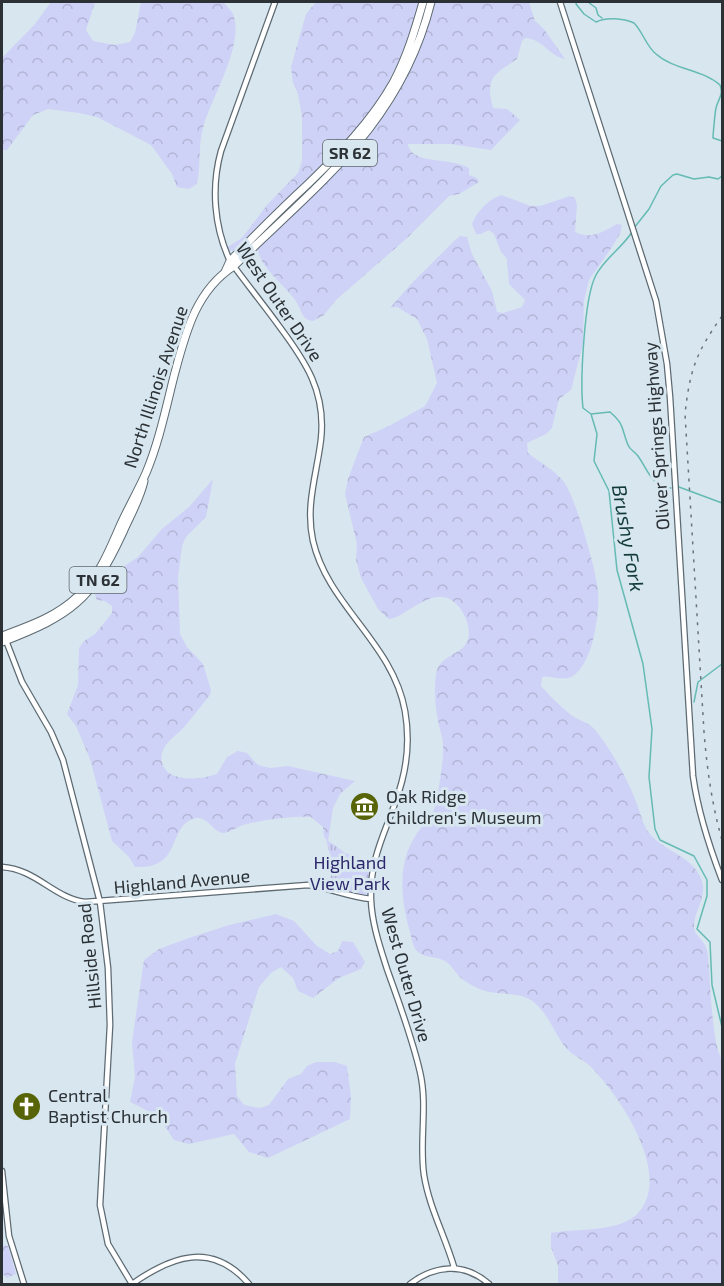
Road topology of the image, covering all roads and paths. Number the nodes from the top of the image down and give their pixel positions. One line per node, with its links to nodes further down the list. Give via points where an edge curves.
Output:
1 (275, 2): 5 (street, West Outer Drive, via 218,165 215,206)
2 (423, 2): 5 (highway, SR 62, via 405,58 363,128)
3 (431, 2): 5 (highway, SR 62, via 411,62 377,120 353,151)
4 (560, 2): 9 (street, Oliver Springs Highway, via 656,301 667,364 694,786)
5 (232, 264): 6 (highway, SR 62); 10 (street, West Outer Drive, via 296,347 311,373 321,430 310,504 314,545 335,591 384,656 404,709 405,769 377,850)
6 (225, 272): 7 (highway, North Illinois Avenue / TN 62, via 211,286 192,317 146,473 98,572 57,613)
7 (3, 638): 11 (street, Hillside Road, via 61,754)
8 (2, 867): 11 (street, Highland Avenue, via 31,874 75,900)
9 (723, 880)
10 (371, 900): 11 (street, Highland Avenue, via 309,885); 13 (street, West Outer Drive, via 376,932 420,1072 424,1175)
11 (100, 902): 15 (street, Hillside Road, via 110,1014 100,1205 108,1244)
12 (2, 1171): 14 (street, via 9,1236)
13 (454, 1267): 17 (street, via 424,1274); 18 (street)
14 (24, 1284)
15 (132, 1284): 16 (street, via 171,1261 193,1257 222,1263)
16 (249, 1284)
17 (410, 1284)
18 (489, 1284)

